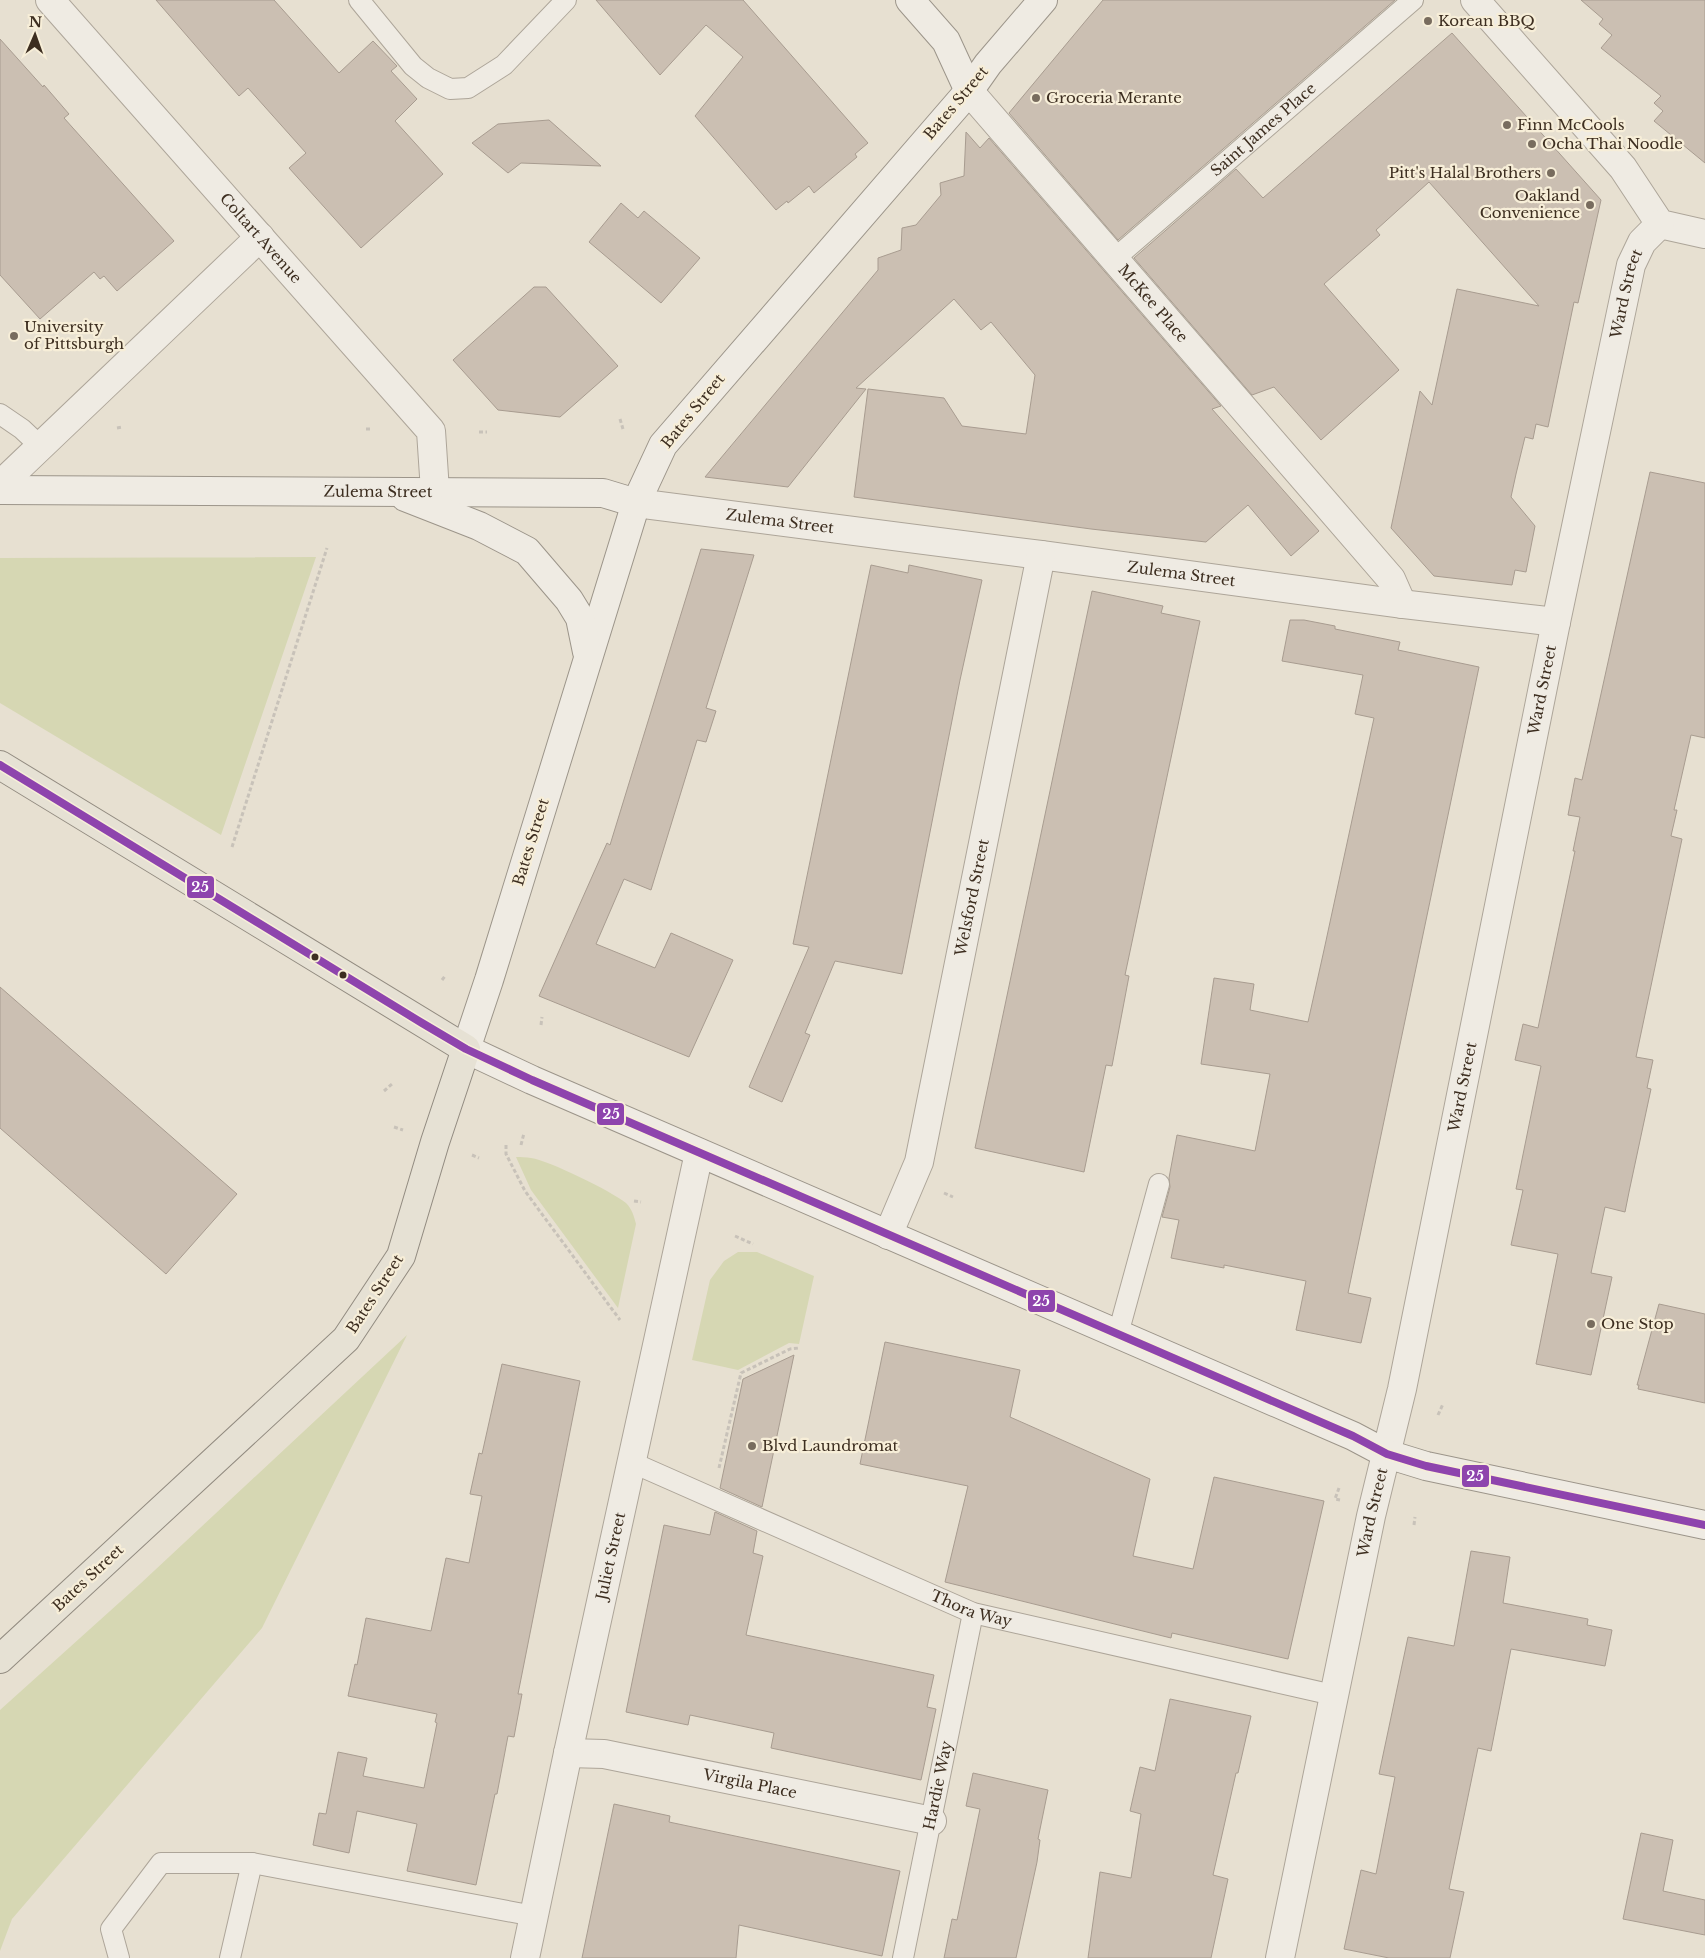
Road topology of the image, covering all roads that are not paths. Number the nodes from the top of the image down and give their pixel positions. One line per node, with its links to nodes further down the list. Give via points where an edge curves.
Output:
1 (50, 0): 11 (street, Coltart Avenue)
2 (359, 0): 3 (lane, via 413,66 450,89 468,88 504,65)
3 (566, 0)
4 (910, 0): 8 (street, McKee Place, via 946,41)
5 (1042, 0): 8 (street, Bates Street)
6 (1413, 0): 12 (lane, Saint James Place)
7 (1476, 0): 9 (street, via 1623,168)
8 (969, 91): 12 (street, McKee Place); 19 (street, Bates Street, via 663,445)
9 (1660, 224): 10 (street); 22 (street, Ward Street, via 1642,242 1631,265)
10 (1705, 234)
11 (260, 237): 14 (street); 17 (street, Coltart Avenue, via 431,431)
12 (1113, 260): 21 (street, McKee Place, via 1391,579)
13 (0, 414): 14 (lane)
14 (40, 446): 15 (street)
15 (0, 485)
16 (0, 490): 18 (street, Zulema Street)
17 (435, 491): 18 (street, Zulema Street); 19 (street, Zulema Street, via 603,493)
18 (392, 492): 23 (street, via 479,526 527,552 569,600 580,618)
19 (636, 503): 20 (street, Zulema Street); 23 (street, Bates Street)
20 (1042, 555): 21 (street, Zulema Street); 28 (street, Welsford Street, via 920,1162)
21 (1402, 604): 22 (street, Zulema Street)
22 (1556, 622): 30 (street, Ward Street)
23 (588, 655): 25 (street, Bates Street)
24 (0, 765): 25 (main road)
25 (466, 1049): 26 (street); 34 (main road, Bates Street, via 402,1256 346,1339)
26 (699, 1153): 28 (street); 31 (street, Juliet Street)
27 (1159, 1184): 29 (lane)
28 (888, 1235): 29 (street)
29 (1118, 1334): 30 (street, via 1353,1436)
30 (1387, 1454): 32 (street, via 1426,1466); 35 (street, Ward Street)
31 (631, 1462): 33 (lane, Thora Way); 36 (street, Juliet Street)
32 (1705, 1525)
33 (973, 1613): 35 (lane, Thora Way); 37 (lane, Hardie Way)
34 (0, 1658)
35 (1333, 1695): 44 (street, Ward Street)
36 (568, 1753): 37 (street, Virgila Place, via 604,1754); 39 (street, Juliet Street)
37 (932, 1821): 43 (lane, Hardie Way)
38 (252, 1863): 39 (lane); 40 (lane, via 161,1863 111,1929); 41 (lane)
39 (534, 1916): 42 (street, Juliet Street)
40 (119, 1958)
41 (230, 1958)
42 (525, 1958)
43 (903, 1958)
44 (1280, 1958)

